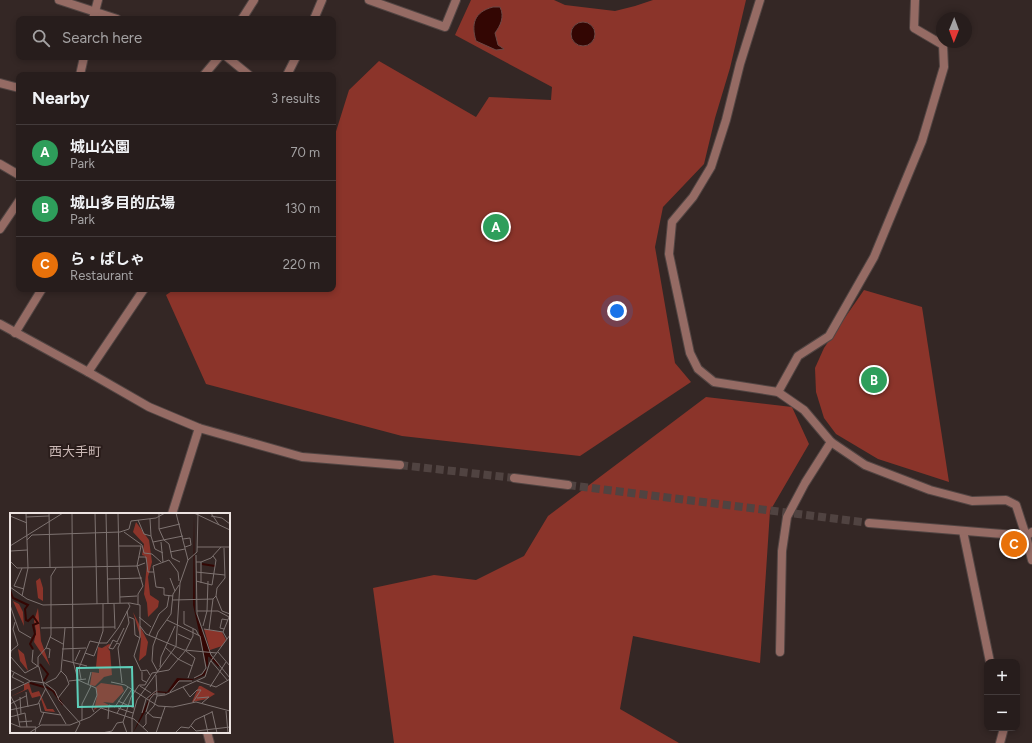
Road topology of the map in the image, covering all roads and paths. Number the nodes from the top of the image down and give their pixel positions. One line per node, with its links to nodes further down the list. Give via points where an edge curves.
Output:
1 (58, 0): 9 (street)
2 (98, 0): 9 (street)
3 (254, 0): 10 (street)
4 (322, 0): 11 (street)
5 (369, 0): 6 (street, via 445,26)
6 (456, 0)
7 (760, 0): 31 (street, via 711,167 693,197 672,222 669,254 690,352 698,369 714,382)
8 (915, 0): 31 (street, via 914,28 943,45 944,67 922,141 874,257 829,336 798,356)
9 (94, 15)
10 (244, 16)
11 (315, 16)
12 (83, 60): 16 (street)
13 (216, 60): 17 (street)
14 (231, 60): 18 (street)
15 (294, 60): 19 (street)
16 (81, 72)
17 (206, 72)
18 (245, 72)
19 (288, 72)
20 (0, 83): 21 (street)
21 (16, 87)
22 (0, 164): 23 (street)
23 (16, 173)
24 (16, 205): 25 (street)
25 (0, 229)
26 (40, 292): 29 (street)
27 (142, 292): 30 (street)
28 (0, 324): 29 (street)
29 (15, 333): 30 (street)
30 (88, 372): 32 (street, via 150,407)
31 (778, 392): 33 (street, via 804,410)
32 (199, 428): 34 (street, via 302,457); 37 (street)
33 (831, 442): 40 (street, via 864,466 930,490 972,501 1006,500 1016,505); 42 (street, via 787,517 782,551)
34 (400, 465)
35 (514, 478): 36 (street)
36 (568, 485)
37 (172, 513)
38 (869, 523): 39 (street)
39 (963, 531): 40 (street); 43 (street)
40 (1029, 534): 41 (street)
41 (1032, 560)
42 (780, 652)
43 (989, 659)
44 (1003, 731): 47 (street)
45 (208, 733): 46 (street)
46 (210, 743)
47 (1000, 743)

